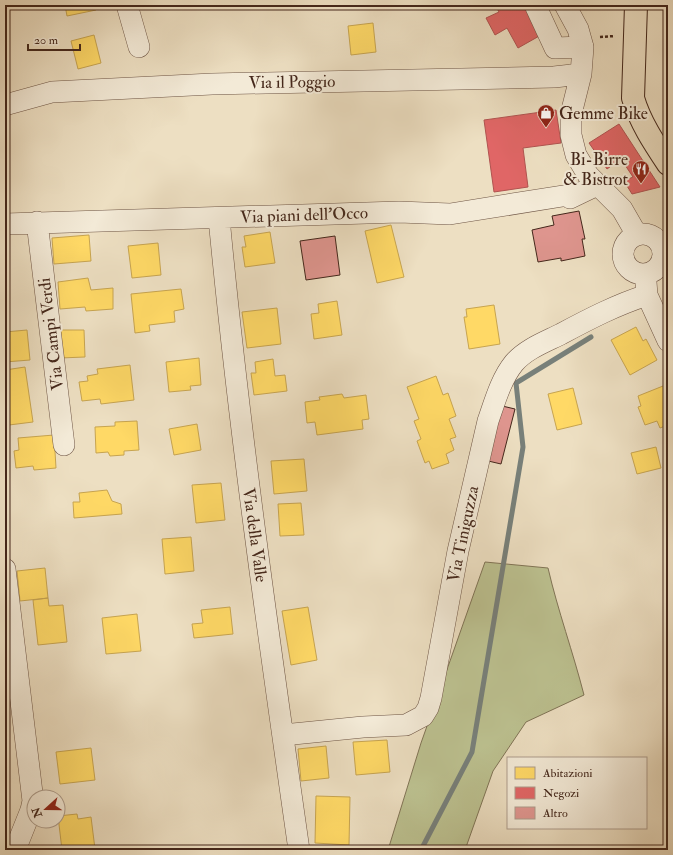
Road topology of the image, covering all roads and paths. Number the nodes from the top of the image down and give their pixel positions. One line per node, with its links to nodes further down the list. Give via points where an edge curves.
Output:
1 (127, 5): 7 (street)
2 (538, 5): 6 (street, via 536,7 555,48)
3 (566, 5): 6 (street)
4 (636, 5): 5 (main road)
5 (634, 35): 6 (path, via 601,36); 10 (main road, via 633,98 637,112)
6 (583, 45): 8 (street)
7 (139, 47)
8 (581, 74): 9 (street, Via il Poggio, via 554,77 212,84 52,92); 11 (street, via 571,114 571,135 581,164)
9 (5, 105)
10 (668, 164)
11 (597, 185): 12 (street, Via piani dell'Occo, via 570,198 569,195 450,214 399,212); 15 (street, via 622,209)
12 (219, 218): 13 (street, Via piani dell'Occo); 21 (street, Via della Valle, via 252,520)
13 (37, 222): 14 (street, Via piani dell'Occo); 19 (street, Via Campi Verdi)
14 (5, 224)
15 (637, 235): 16 (street, via 644,234 655,239); 16 (street, via 627,242 624,248 624,261 632,271)
16 (661, 259): 17 (street)
17 (647, 295): 18 (street); 21 (street, Via Tiniguzza, via 616,305 538,345 516,361 508,371 488,421 458,551 431,698 423,716 406,725)
18 (668, 341)
19 (64, 445)
20 (5, 569): 22 (street, via 33,801)
21 (283, 735): 23 (street, Via della Valle)
22 (15, 850)
23 (299, 850)

